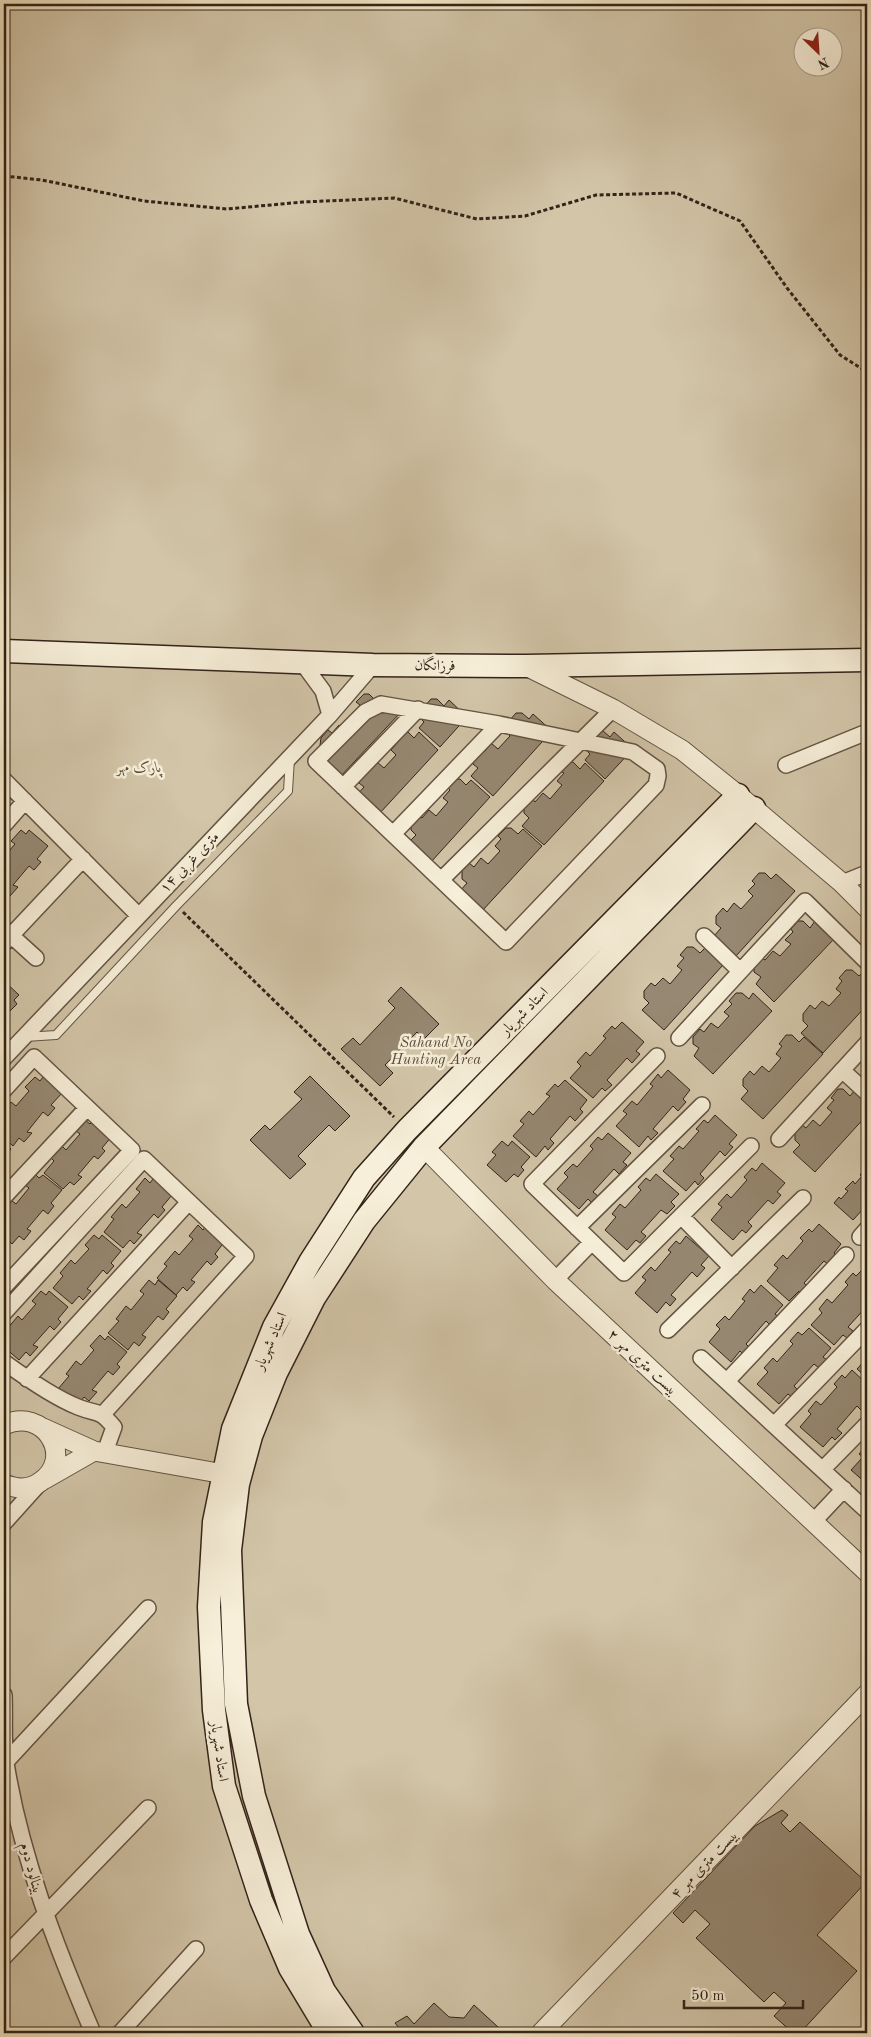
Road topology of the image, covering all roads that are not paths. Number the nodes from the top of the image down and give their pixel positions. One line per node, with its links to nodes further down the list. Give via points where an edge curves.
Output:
1 (4, 650): 3 (main road, فرزانگان)
2 (867, 660): 5 (main road, فرزانگان)
3 (300, 661): 4 (main road, فرزانگان); 8 (street, via 323,691)
4 (373, 665): 5 (main road, فرزانگان); 8 (street, ۱۴ متری غربی)
5 (526, 666): 7 (street)
6 (418, 709): 9 (street); 15 (street); 15 (street, via 376,706 365,712 316,761)
7 (613, 709): 11 (street); 17 (street, via 682,750)
8 (330, 715): 12 (street, ۱۴ متری غربی)
9 (499, 724): 11 (street); 19 (street)
10 (867, 732): 13 (street)
11 (580, 741): 22 (street); 22 (street, via 633,752 657,768 656,785 506,942)
12 (290, 757): 25 (street, ۱۴ متری غربی); 31 (lane, via 288,791 56,1036)
13 (786, 764)
14 (4, 780): 16 (street)
15 (343, 787): 19 (street)
16 (25, 801): 18 (street); 20 (street)
17 (746, 801): 23 (street); 41 (main road, استاد شهریار); 44 (main road, استاد شهریار)
18 (4, 825)
19 (393, 834): 22 (street)
20 (83, 859): 25 (street); 26 (street)
21 (867, 873): 23 (street)
22 (441, 880)
23 (842, 883): 24 (street)
24 (867, 908)
25 (139, 916): 31 (street, ۱۴ متری غربی)
26 (6, 935): 28 (street)
27 (704, 936): 30 (street)
28 (36, 958)
29 (867, 962): 30 (street, via 805,901)
30 (740, 971): 32 (street)
31 (23, 1037): 35 (street, ۱۴ متری غربی)
32 (679, 1038)
33 (867, 1043): 36 (street)
34 (658, 1056): 49 (street, via 532,1184)
35 (4, 1058)
36 (842, 1070): 38 (street); 42 (street)
37 (4, 1090): 40 (street, via 34,1057)
38 (867, 1093)
39 (702, 1104): 49 (street)
40 (87, 1108): 45 (street); 54 (street, via 132,1150)
41 (407, 1130): 44 (main road); 71 (main road, استاد شهریار, via 364,1178 310,1262 274,1327 233,1429)
42 (779, 1139)
43 (751, 1146): 48 (street)
44 (424, 1147): 53 (street, بیست متری مهر ۲); 90 (main road, استاد شهریار, via 364,1221 314,1298 276,1373 251,1436 238,1484 230,1550 236,1704 254,1796 298,1934 324,1991)
45 (4, 1197)
46 (803, 1198): 52 (street)
47 (188, 1203): 55 (street, via 144,1159); 60 (street); 63 (street, via 246,1256)
48 (681, 1216): 50 (street, via 624,1273); 52 (street)
49 (577, 1228): 50 (street)
50 (592, 1242): 53 (street)
51 (846, 1255): 61 (street)
52 (732, 1268): 57 (street)
53 (554, 1280): 76 (street, بیست متری مهر ۲)
54 (4, 1286)
55 (4, 1313)
56 (867, 1329): 67 (street)
57 (668, 1330)
58 (701, 1358): 61 (street)
59 (4, 1362): 60 (street)
60 (28, 1378): 63 (street, via 78,1407)
61 (727, 1381): 67 (street)
62 (4, 1411): 64 (street)
63 (103, 1414): 69 (street, via 114,1427)
64 (23, 1420): 66 (street); 68 (street)
65 (867, 1424): 70 (street)
66 (4, 1425)
67 (774, 1425): 70 (street)
68 (43, 1428): 69 (street); 72 (street, via 53,1442 55,1459 52,1470)
69 (100, 1451): 71 (street); 72 (street)
70 (823, 1469): 74 (street)
71 (224, 1474): 89 (main road, استاد شهریار, via 214,1522 209,1606 214,1710 224,1786 261,1900 290,1968)
72 (43, 1480): 73 (street, via 24,1488); 77 (street)
73 (4, 1484)
74 (844, 1489): 75 (street); 76 (street)
75 (867, 1511)
76 (814, 1521): 78 (street, بیست متری مهر ۲)
77 (4, 1523)
78 (867, 1572)
79 (148, 1608): 82 (street)
80 (867, 1694): 91 (street, بیست متری مهر ۴)
81 (4, 1695): 82 (street, بینالود دوم)
82 (5, 1762): 84 (street, بینالود دوم)
83 (148, 1808): 84 (street)
84 (45, 1913): 86 (street); 87 (street, بینالود دوم)
85 (196, 1949): 88 (street)
86 (4, 1957)
87 (93, 2033)
88 (120, 2033)
89 (329, 2033)
90 (353, 2033)
91 (541, 2033)

